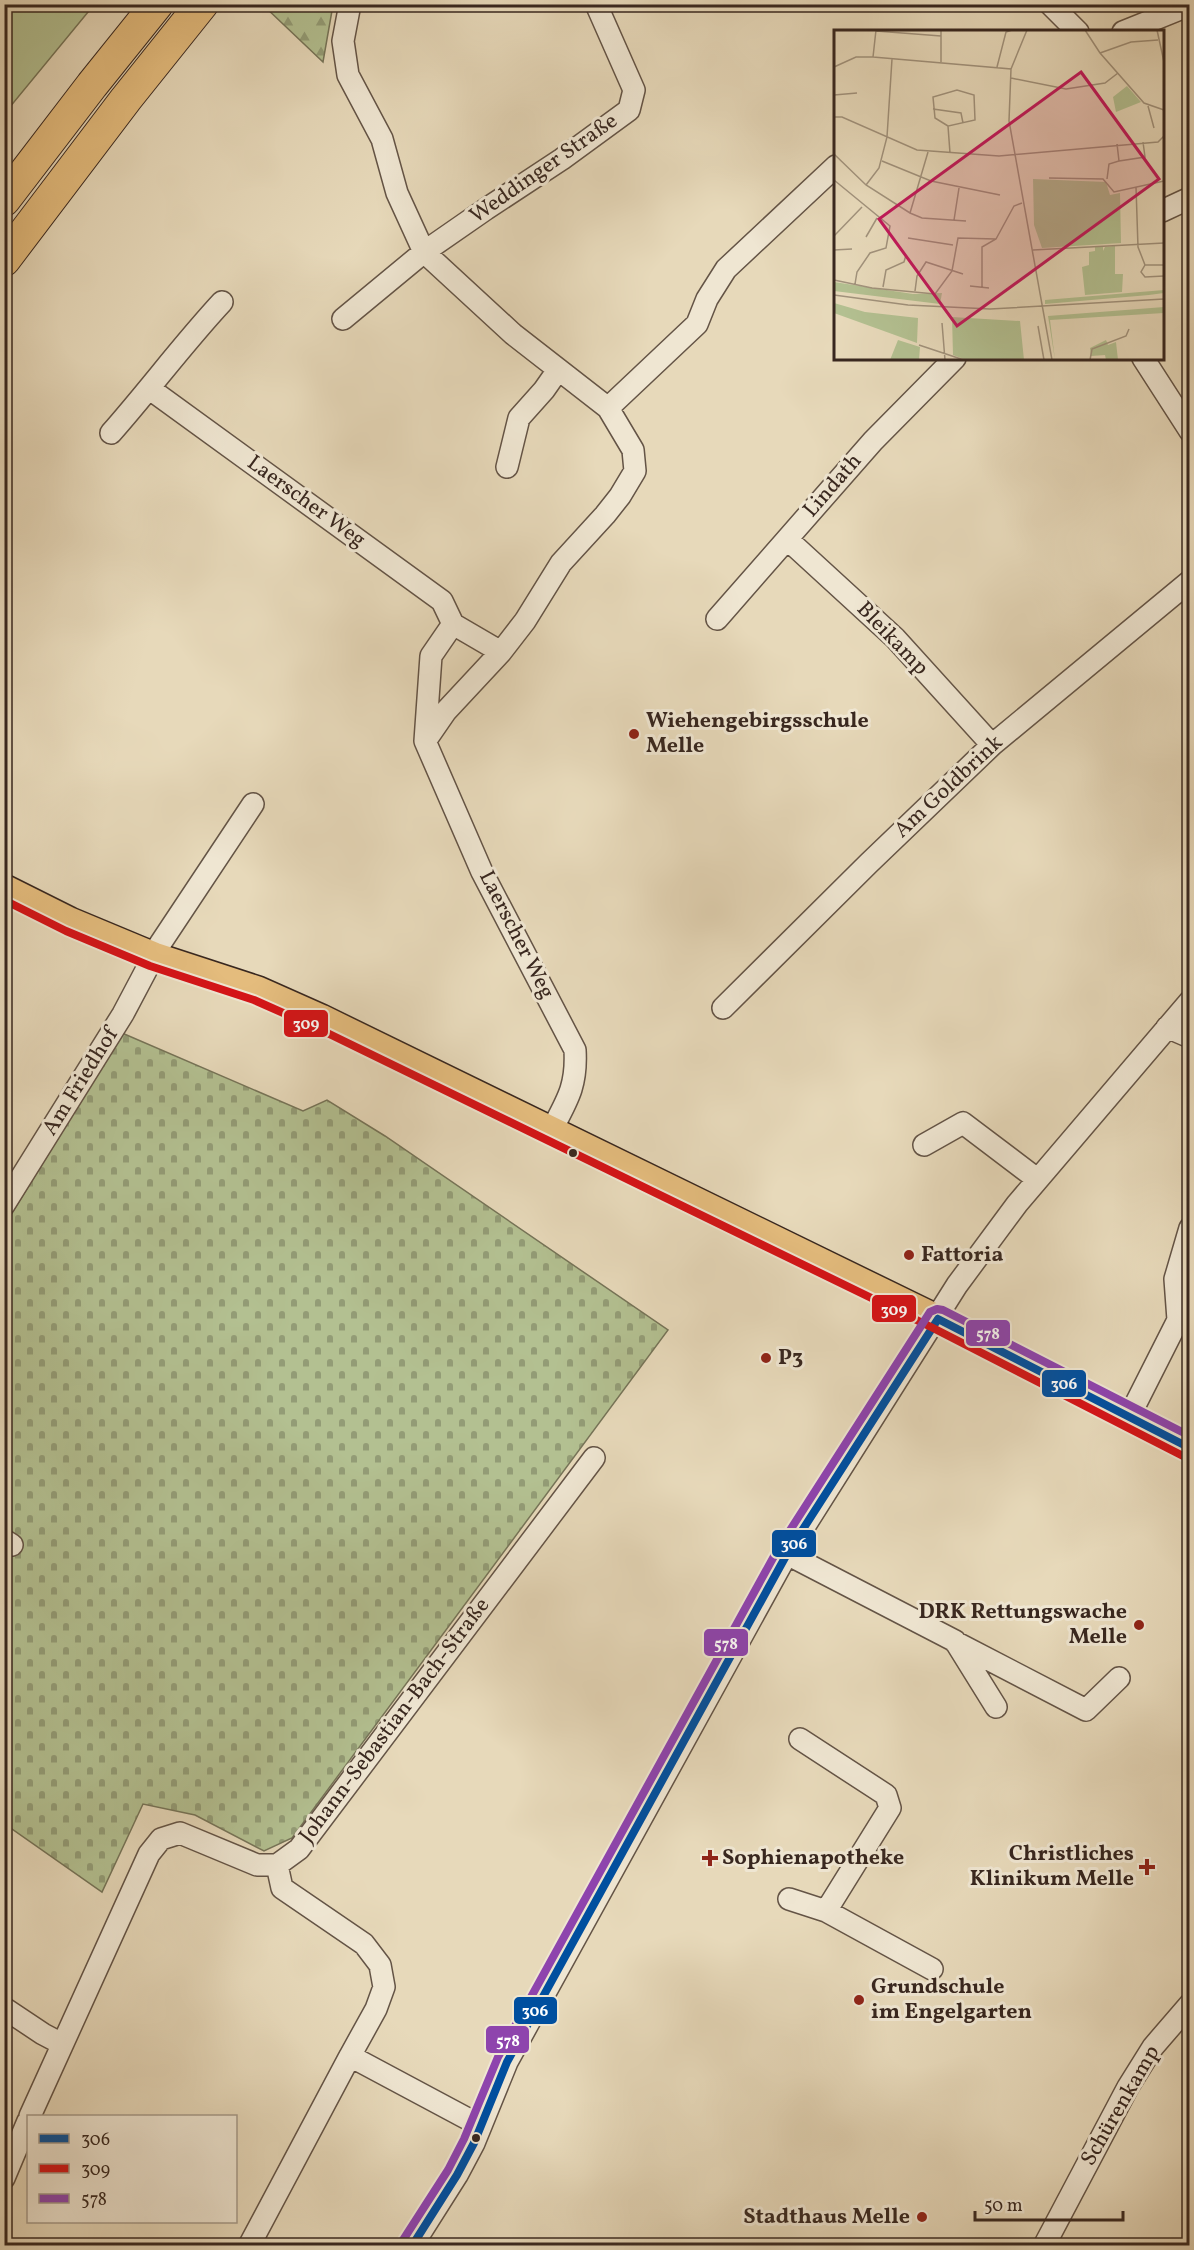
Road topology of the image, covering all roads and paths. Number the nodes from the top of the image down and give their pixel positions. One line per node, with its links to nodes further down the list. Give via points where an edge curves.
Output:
1 (157, 4): 11 (highway)
2 (202, 4): 14 (highway)
3 (350, 4): 13 (street, via 343,41 348,75 382,139 397,193)
4 (596, 4): 13 (street, Weddinger Straße, via 634,90 629,110)
5 (1050, 4): 7 (street)
6 (1190, 5): 8 (street)
7 (1076, 30)
8 (1128, 30)
9 (834, 168): 21 (street, via 726,269 697,324)
10 (1190, 198): 12 (street)
11 (4, 200)
12 (1164, 210)
13 (424, 252): 16 (street, Weddinger Straße); 19 (street)
14 (4, 260)
15 (222, 302): 20 (street, via 179,348)
16 (343, 319)
17 (953, 360): 25 (street, Lindath, via 873,441)
18 (1144, 360): 22 (street)
19 (558, 370): 21 (street); 24 (street, via 519,418)
20 (150, 389): 23 (street); 28 (street, Laerscher Weg, via 442,600)
21 (608, 408): 29 (street, via 633,450 635,471 606,515 561,563)
22 (1190, 431)
23 (111, 433)
24 (507, 467)
25 (787, 539): 27 (street, Lindath); 31 (street, Bleikamp, via 895,638)
26 (1190, 580): 31 (street, Am Goldbrink)
27 (717, 619)
28 (453, 624): 29 (street); 30 (street, Laerscher Weg, via 431,656)
29 (501, 652): 30 (street, via 446,711)
30 (425, 741): 39 (street, Laerscher Weg, via 482,872 575,1050 576,1072 571,1092)
31 (992, 745): 36 (street, Am Goldbrink)
32 (253, 804): 34 (street, Am Friedhof)
33 (4, 888): 34 (main road)
34 (154, 956): 39 (main road, via 258,990); 42 (street, Am Friedhof, via 123,1014)
35 (1190, 1001): 37 (street)
36 (723, 1008)
37 (1167, 1027): 38 (street); 41 (street)
38 (1190, 1037)
39 (552, 1129): 44 (main road)
40 (924, 1145): 41 (street, via 963,1123)
41 (1037, 1179): 44 (street, via 957,1285)
42 (4, 1205)
43 (1190, 1228): 45 (street, via 1175,1279 1178,1320)
44 (938, 1319): 45 (main road); 48 (street)
45 (1129, 1417): 46 (main road)
46 (1190, 1448)
47 (594, 1458): 53 (street, Johann-Sebastian-Bach-Straße, via 299,1849)
48 (787, 1554): 49 (street); 63 (street, via 507,2062)
49 (955, 1641): 50 (street, via 1086,1710); 51 (street)
50 (1119, 1678)
51 (996, 1707)
52 (801, 1739): 55 (street, via 886,1795 890,1808)
53 (277, 1865): 59 (street, via 257,1865 180,1833 161,1839 149,1854); 60 (street, via 282,1888 364,1944 380,1965 384,1987)
54 (789, 1899): 55 (street)
55 (826, 1911): 56 (street)
56 (932, 1969)
57 (1190, 2004): 67 (street, Schürenkamp, via 1153,2047 1128,2087)
58 (4, 2008): 59 (street)
59 (62, 2044): 61 (street)
60 (350, 2056): 63 (street); 65 (street)
61 (30, 2115)
62 (27, 2123): 64 (street)
63 (481, 2126): 66 (street, via 458,2175)
64 (4, 2178)
65 (249, 2246)
66 (412, 2246)
67 (1044, 2246)

